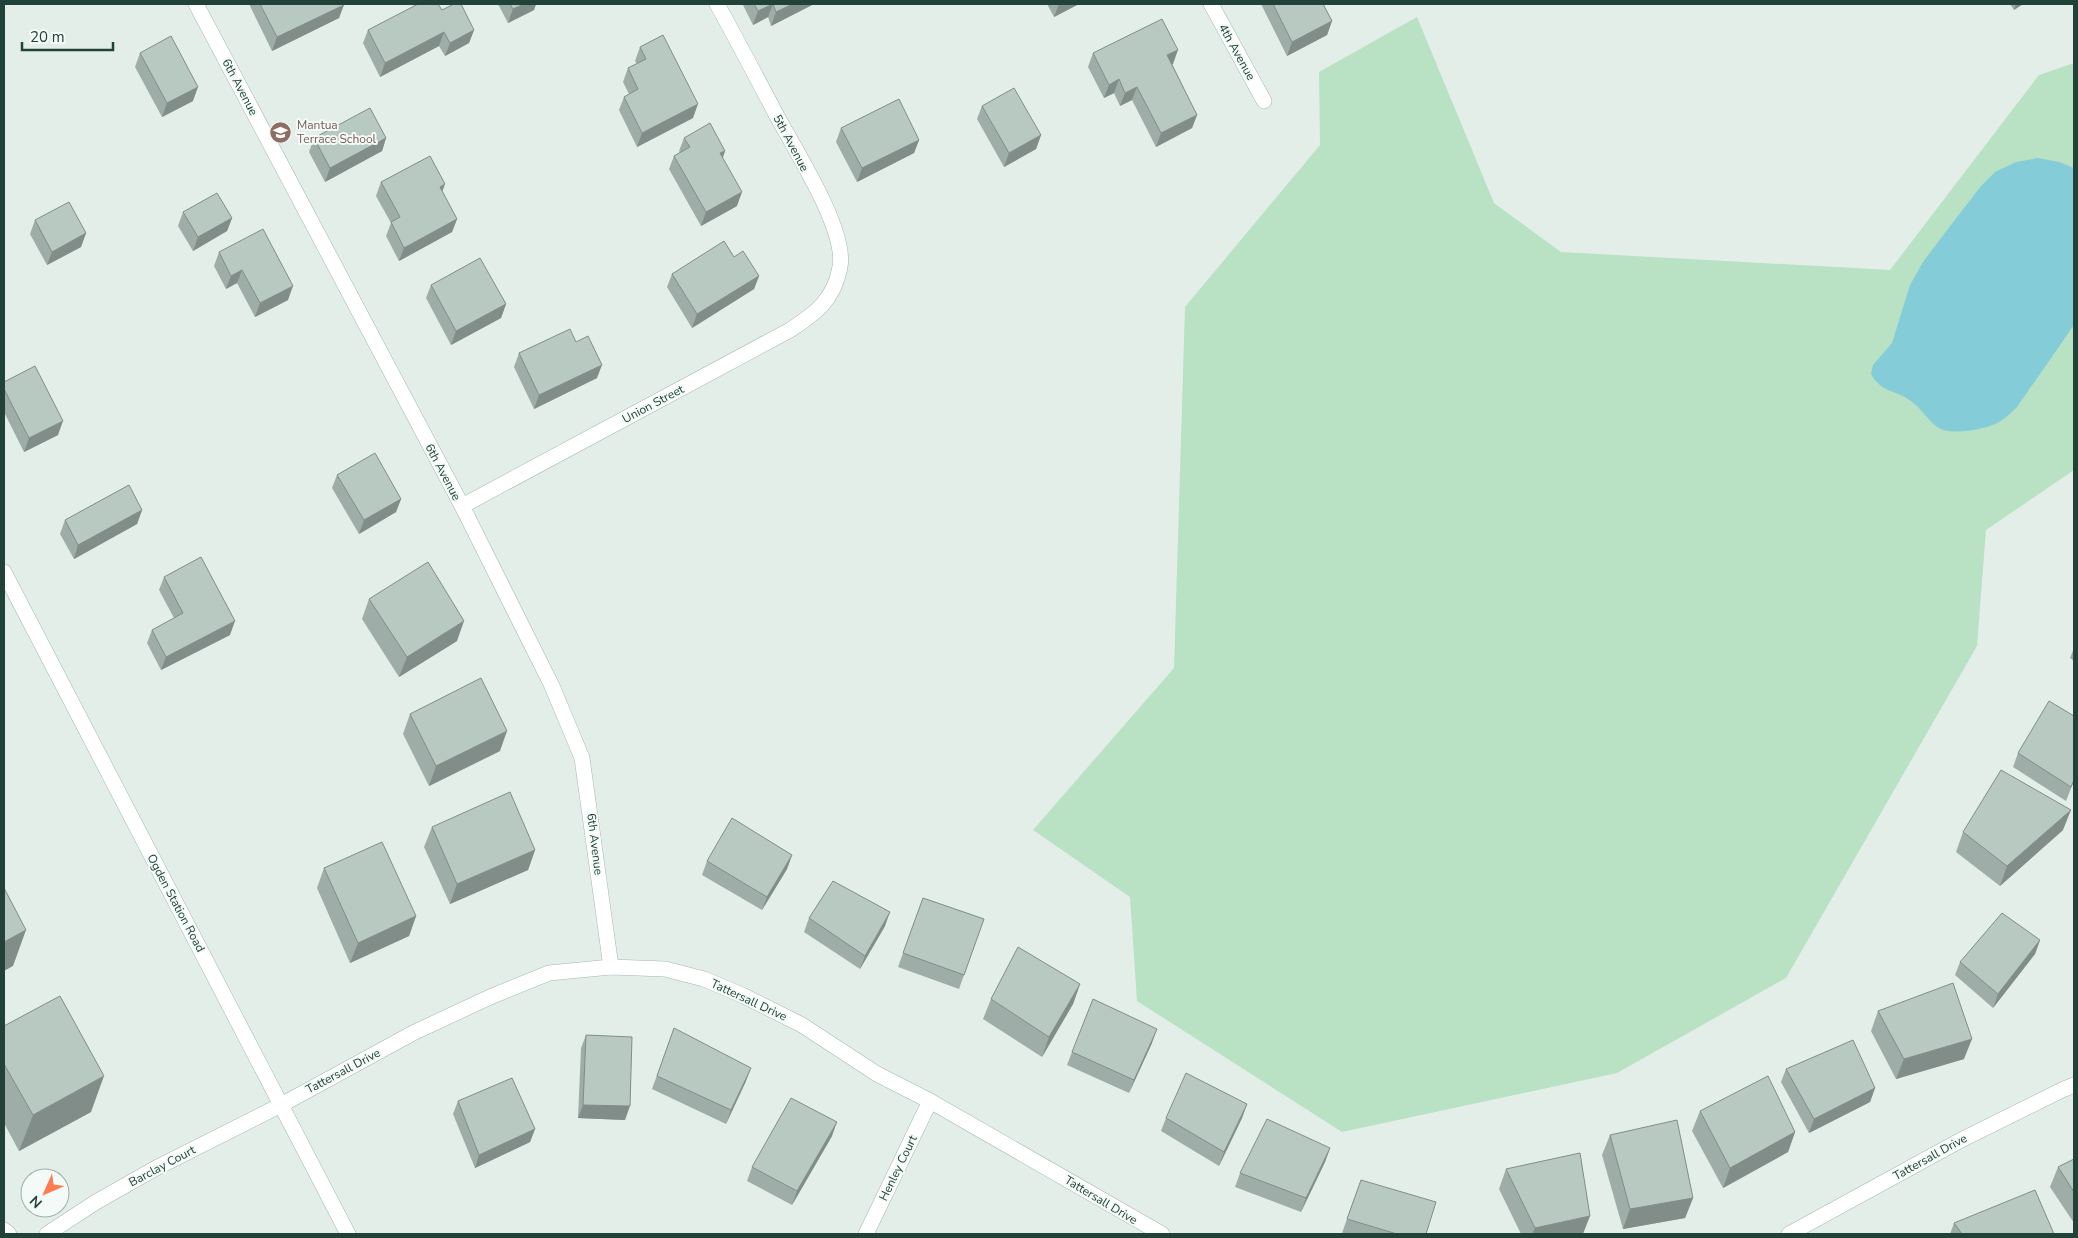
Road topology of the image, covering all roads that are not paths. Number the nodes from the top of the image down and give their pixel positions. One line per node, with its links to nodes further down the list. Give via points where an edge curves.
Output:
1 (196, 4): 6 (street, 6th Avenue)
2 (717, 4): 5 (street, 5th Avenue, via 823,203 840,248 840,266)
3 (1211, 4): 4 (street, 4th Avenue)
4 (1264, 101)
5 (834, 289): 6 (street, Union Street, via 818,312 790,330)
6 (462, 506): 8 (street, 6th Avenue, via 552,686 582,758)
7 (4, 572): 11 (street, Ogden Station Road)
8 (611, 966): 10 (street, Tattersall Drive, via 665,969 704,979 742,995 802,1025 877,1074); 11 (street, Tattersall Drive, via 549,973 490,996)
9 (2074, 1085): 18 (street, Tattersall Drive, via 1961,1140)
10 (930, 1101): 16 (street, Henley Court); 17 (street, Tattersall Drive)
11 (281, 1104): 14 (street, Barclay Court, via 156,1168); 15 (street, Ogden Station Road)
12 (4, 1230): 13 (street)
13 (8, 1234)
14 (48, 1234)
15 (348, 1234)
16 (866, 1234)
17 (1162, 1234)
18 (1789, 1234)

